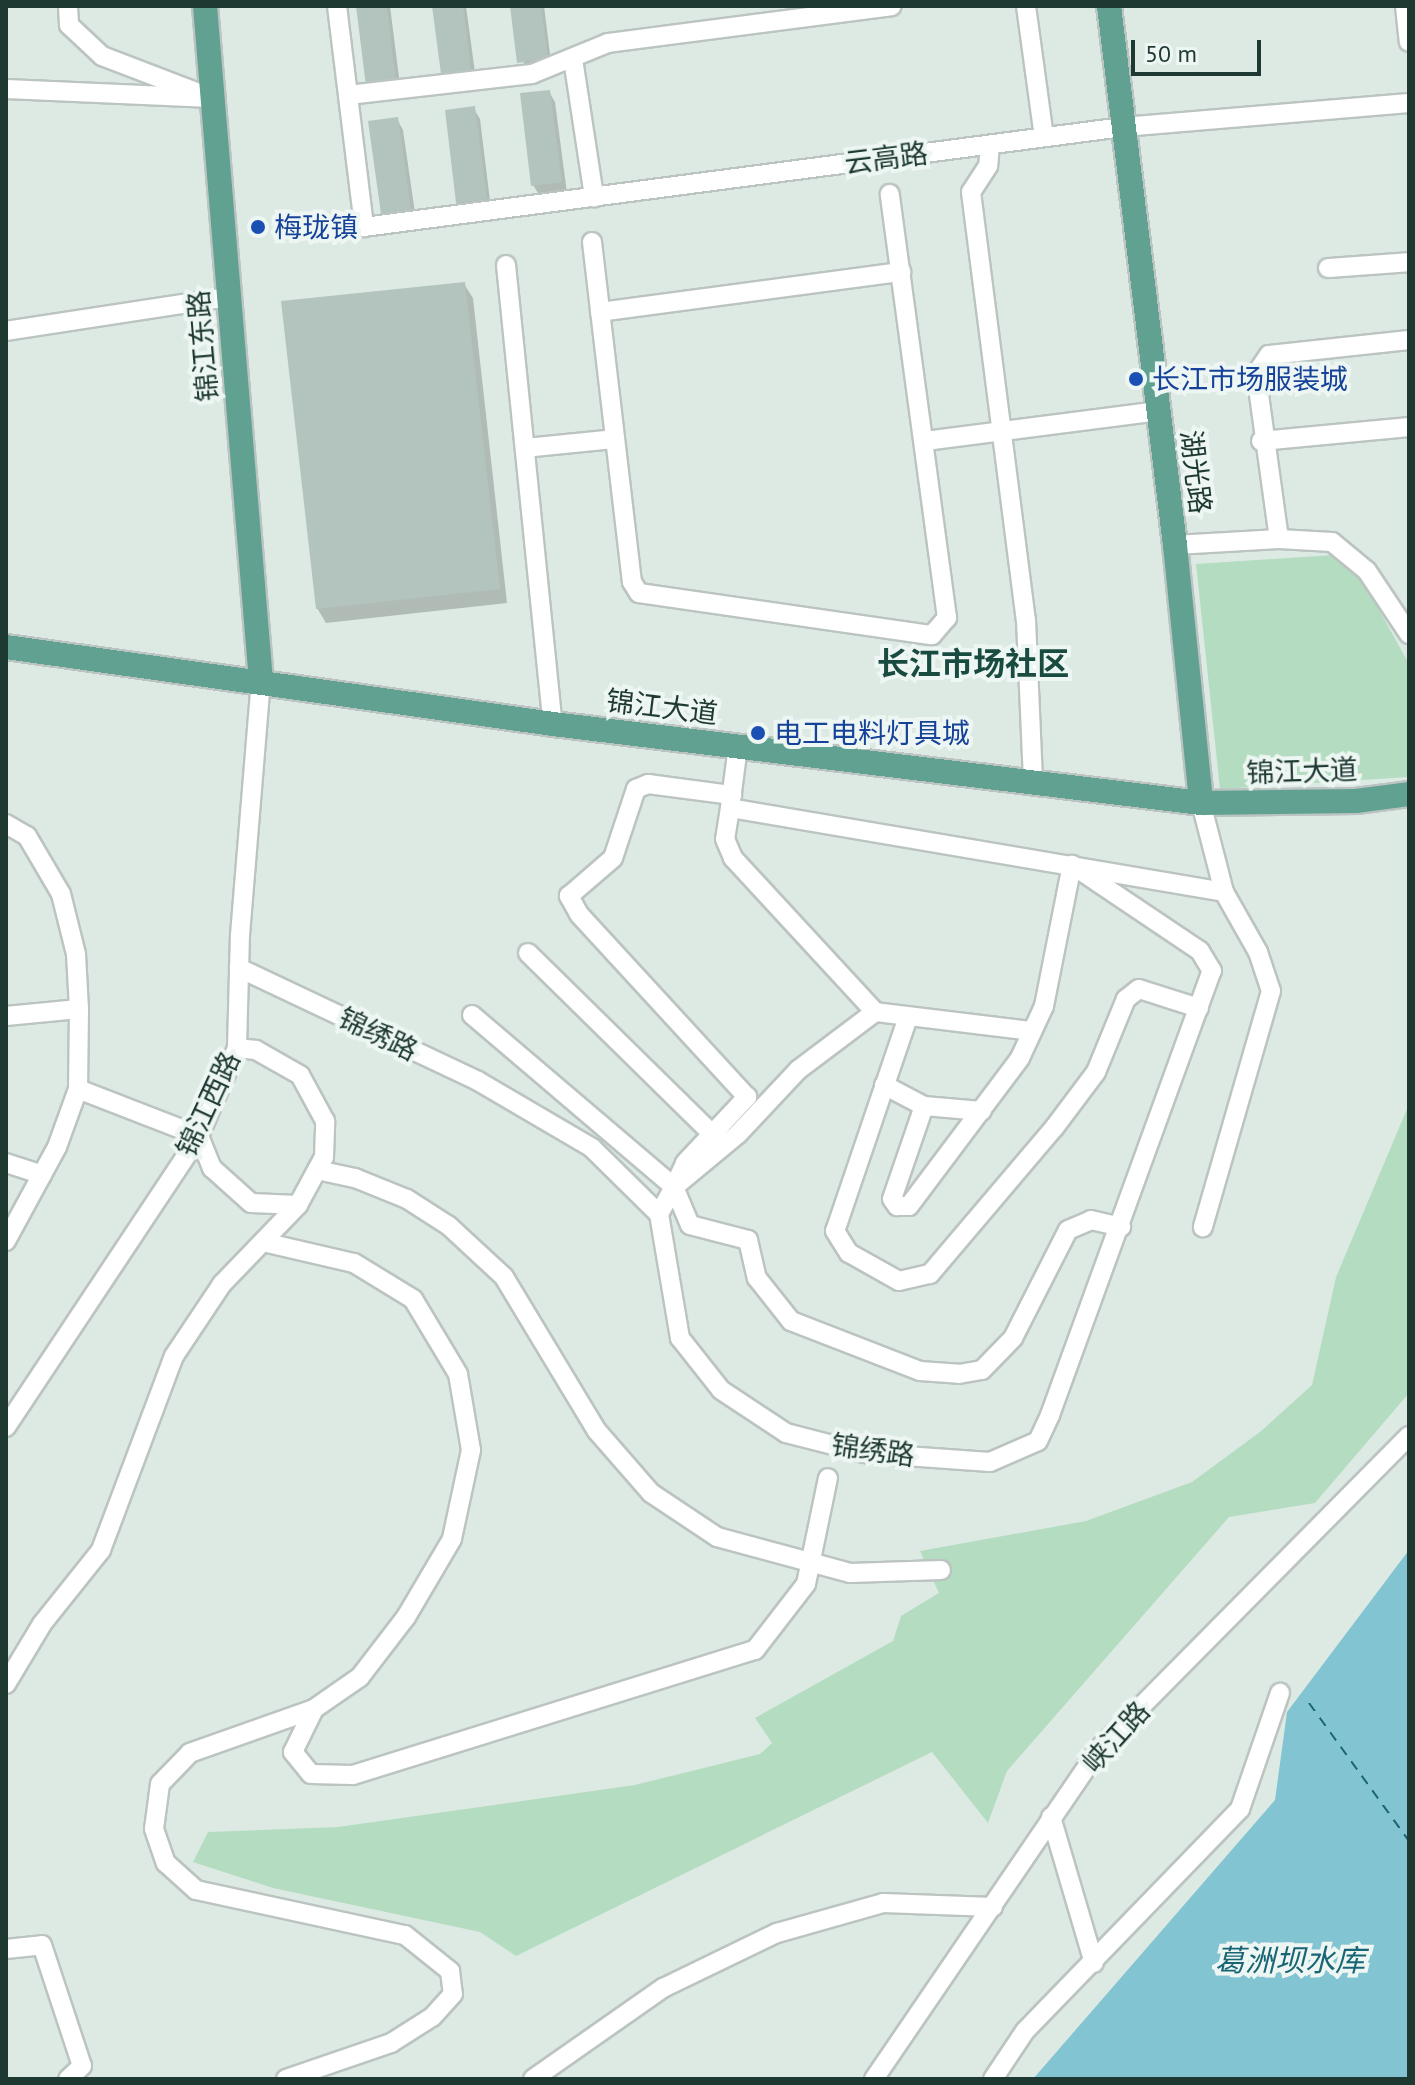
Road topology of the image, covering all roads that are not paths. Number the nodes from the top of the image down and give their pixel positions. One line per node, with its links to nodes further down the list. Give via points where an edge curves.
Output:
1 (68, 6): 12 (street, via 69,25 102,56)
2 (205, 6): 12 (main road, 锦江东路)
3 (337, 6): 11 (street)
4 (892, 6): 9 (street, via 608,43)
5 (1026, 6): 15 (street)
6 (1109, 6): 14 (main road, 湖光路)
7 (1405, 6): 8 (street)
8 (1409, 42)
9 (573, 59): 11 (street, via 532,74); 18 (street)
10 (6, 89): 12 (street)
11 (348, 95): 18 (street, 云高路, via 364,227)
12 (212, 98): 24 (main road, 锦江东路)
13 (1409, 103): 14 (street, 云高路)
14 (1123, 127): 15 (street, 云高路); 28 (main road, 湖光路)
15 (1044, 137): 16 (street, 云高路)
16 (990, 145): 18 (street, 云高路); 30 (street, via 988,166 971,192)
17 (890, 194): 23 (street)
18 (594, 197)
19 (592, 242): 25 (street)
20 (1409, 262): 22 (street)
21 (506, 265): 34 (street)
22 (1328, 268)
23 (901, 272): 25 (street); 32 (street)
24 (229, 297): 26 (street); 39 (main road, 锦江东路)
25 (600, 312): 31 (street)
26 (6, 331)
27 (1409, 340): 33 (street, via 1269,355 1256,374)
28 (1159, 411): 30 (street); 36 (main road, 湖光路)
29 (1409, 427): 33 (street)
30 (1002, 431): 32 (street); 42 (street, via 1026,620)
31 (615, 439): 32 (street, via 632,582 639,593 932,635 947,618); 34 (street)
32 (925, 441)
33 (1261, 441): 35 (street)
34 (525, 448): 40 (street)
35 (1279, 539): 36 (street); 37 (street, via 1332,542 1367,571)
36 (1175, 545): 45 (main road, 湖光路)
37 (1409, 634)
38 (6, 647): 39 (main road, 锦江大道)
39 (261, 682): 40 (main road, 锦江大道); 50 (street, 锦江西路)
40 (553, 724): 41 (main road, 锦江大道)
41 (738, 746): 42 (main road, 锦江大道); 44 (street)
42 (1033, 783): 45 (main road, 锦江大道)
43 (1409, 794): 45 (main road, 锦江大道, via 1356,801)
44 (731, 801): 47 (street); 53 (street, via 725,839 733,858); 65 (street, via 648,784 636,789 613,858 569,896 570,904 747,1097)
45 (1201, 803): 48 (street)
46 (6, 824): 52 (street, via 27,836 61,894 76,954)
47 (1072, 865): 48 (street); 51 (street, 锦绣路, via 1200,951 1212,971); 57 (street, via 1044,1006)
48 (1224, 892): 74 (street, via 1258,952 1271,991)
49 (528, 953): 65 (street)
50 (239, 968): 58 (street, 锦江西路); 64 (street, 锦绣路, via 478,1081)
51 (1199, 1008): 59 (street, via 1139,989 1126,999 1096,1072 1054,1128 930,1274 899,1281 849,1253 835,1231); 73 (street, 锦绣路)
52 (79, 1009): 55 (street); 60 (street)
53 (875, 1012): 56 (street); 70 (street, via 798,1070 738,1134)
54 (472, 1015): 62 (street)
55 (6, 1016)
56 (908, 1017): 57 (street); 59 (street)
57 (1032, 1031): 63 (street)
58 (237, 1048): 66 (street, 锦江西路); 68 (street, via 256,1050 300,1075 325,1121 324,1157)
59 (884, 1085): 61 (street)
60 (78, 1089): 66 (street); 69 (street)
61 (924, 1106): 63 (street); 63 (street, via 892,1199 897,1206 909,1206)
62 (585, 1109): 64 (street); 70 (street)
63 (982, 1111)
64 (568, 1134): 72 (street, 锦绣路, via 592,1148)
65 (712, 1134): 70 (street, via 685,1163)
66 (199, 1136): 71 (street, via 212,1168 251,1203); 77 (street, 锦江西路)
67 (6, 1163): 69 (street)
68 (317, 1170): 71 (street); 80 (street, via 355,1178 407,1199 449,1226 504,1277 597,1431 651,1493 717,1537)
69 (42, 1175): 75 (street)
70 (674, 1187): 72 (street); 73 (street, via 690,1225 748,1240 757,1278 791,1321 920,1371 982,1370 1013,1338 1068,1230 1091,1220)
71 (298, 1205): 76 (street)
72 (659, 1214): 73 (street, 锦绣路, via 680,1338 721,1390 786,1433 864,1453 990,1462 1038,1441)
73 (1121, 1227)
74 (1203, 1227)
75 (6, 1241)
76 (263, 1242): 82 (street, via 222,1284 174,1356 101,1550 42,1624); 84 (street, via 354,1263 413,1299 458,1374 471,1450 452,1539 406,1617 360,1677)
77 (6, 1427)
78 (1409, 1436): 85 (street, 峡江路, via 1100,1748)
79 (828, 1478): 80 (street)
80 (810, 1564): 81 (street, via 850,1573); 84 (street, via 806,1584 755,1650 353,1775 311,1774 293,1752)
81 (941, 1570)
82 (6, 1684)
83 (1280, 1693): 88 (street, via 1240,1809 1130,1918)
84 (314, 1709): 89 (street, via 190,1753 160,1784 154,1829 166,1863 196,1890 405,1935 450,1971 453,1994 432,2017 391,2043)
85 (1051, 1817): 86 (street, 峡江路); 88 (street)
86 (993, 1907): 92 (street, via 883,1903 777,1933 663,1988); 93 (street, 峡江路)
87 (6, 1949): 90 (street, via 42,1945 82,2066)
88 (1094, 1963): 94 (street, via 1025,2031)
89 (318, 2076): 91 (street)
90 (68, 2079)
91 (286, 2079)
92 (533, 2079)
93 (874, 2079)
94 (993, 2079)

